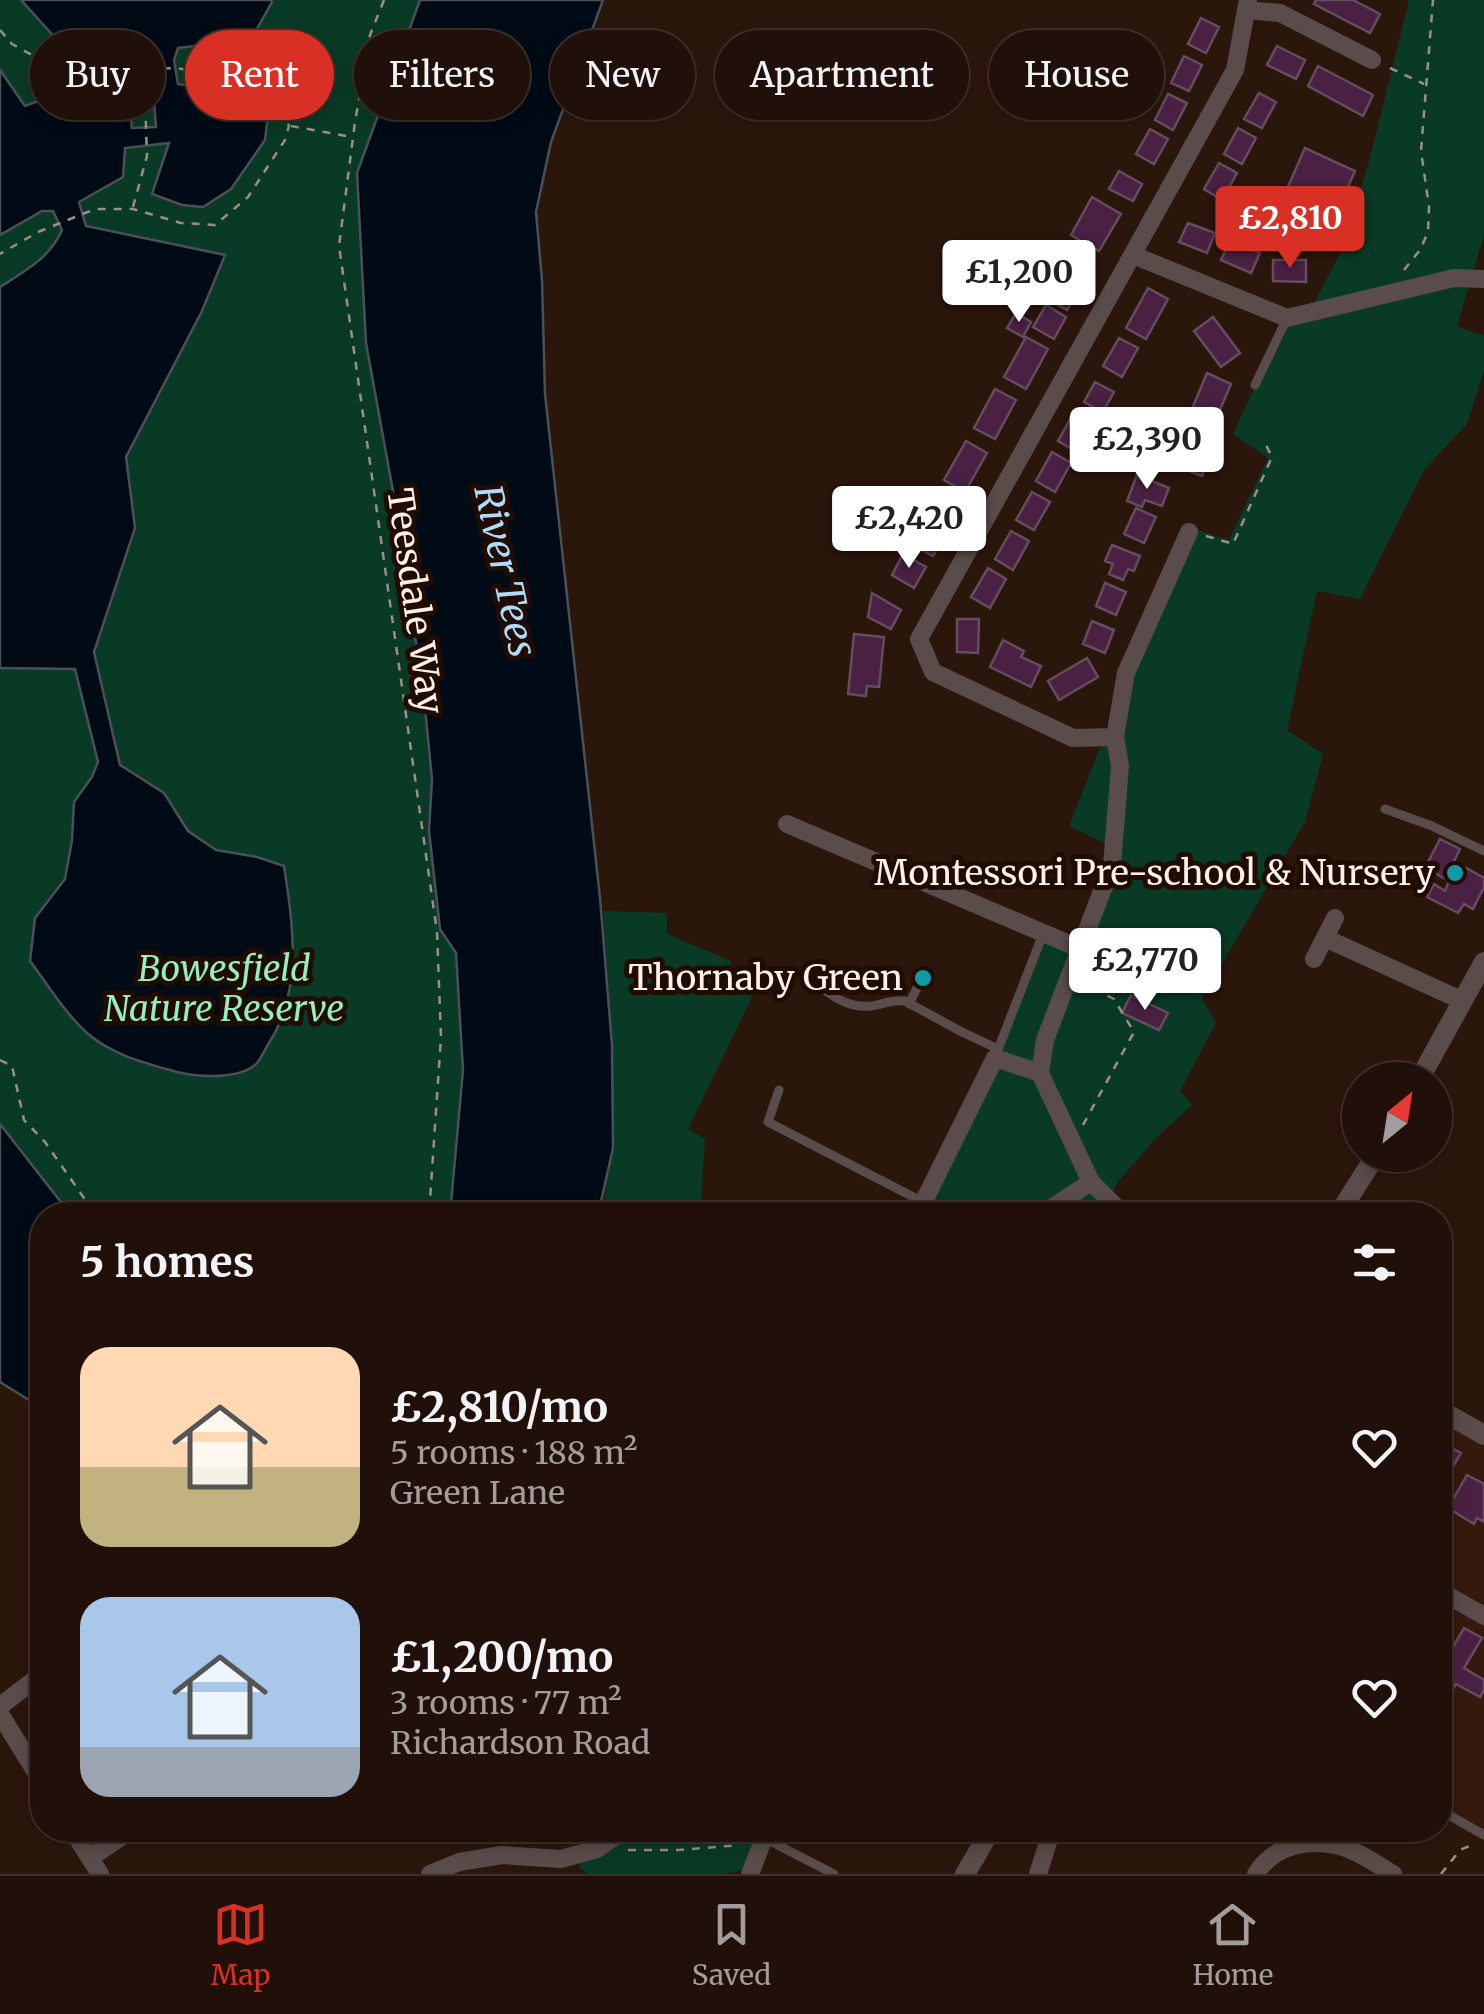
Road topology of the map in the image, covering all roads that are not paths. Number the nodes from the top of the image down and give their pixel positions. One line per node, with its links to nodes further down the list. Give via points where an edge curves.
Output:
1 (1247, 5): 2 (street, via 1280,13); 3 (street, via 1236,70)
2 (1372, 60)
3 (1133, 254): 5 (street); 8 (street, via 918,638 933,672 1073,738)
4 (1484, 279): 5 (street, via 1454,278)
5 (1288, 318): 6 (lane)
6 (1255, 385)
7 (1189, 532): 8 (street, via 1126,674)
8 (1115, 737): 15 (street, via 1120,766 1112,864)
9 (1386, 809): 11 (lane)
10 (787, 824): 13 (street)
11 (1484, 850)
12 (1335, 918): 14 (street)
13 (1043, 934): 15 (street); 22 (lane)
14 (1325, 938): 16 (street); 20 (street)
15 (1080, 949): 24 (street)
16 (1314, 959)
17 (1484, 962): 20 (street)
18 (810, 979): 21 (lane, via 854,1006 899,999)
19 (919, 984): 21 (lane)
20 (1463, 1001): 23 (street)
21 (909, 1004): 22 (lane)
22 (996, 1053): 24 (street); 29 (street)
23 (1429, 1062)
24 (1040, 1073): 27 (street)
25 (779, 1090): 28 (lane, via 768,1122)
26 (1365, 1172): 32 (street)
27 (1090, 1182): 30 (street); 31 (street)
28 (909, 1202)
29 (923, 1202)
30 (1060, 1202)
31 (1111, 1202)
32 (1346, 1202)
33 (1452, 1417): 34 (street)
34 (1484, 1434)
35 (1452, 1598): 36 (street)
36 (1484, 1616)
37 (30, 1683): 38 (street)
38 (0, 1706)
39 (0, 1714): 40 (street)
40 (30, 1763)
41 (1452, 1817): 42 (lane)
42 (1484, 1835)
43 (80, 1842): 52 (street)
44 (119, 1842): 52 (street)
45 (606, 1842): 53 (street, via 561,1859 502,1855)
46 (763, 1842): 54 (street)
47 (780, 1842): 55 (lane)
48 (984, 1842): 56 (street)
49 (1048, 1842): 57 (street)
50 (1280, 1842): 58 (street)
51 (1316, 1842): 59 (street, via 1346,1848)
52 (95, 1866)
53 (430, 1874)
54 (750, 1874)
55 (834, 1874)
56 (965, 1874)
57 (1038, 1874)
58 (1256, 1874)
59 (1394, 1874)

